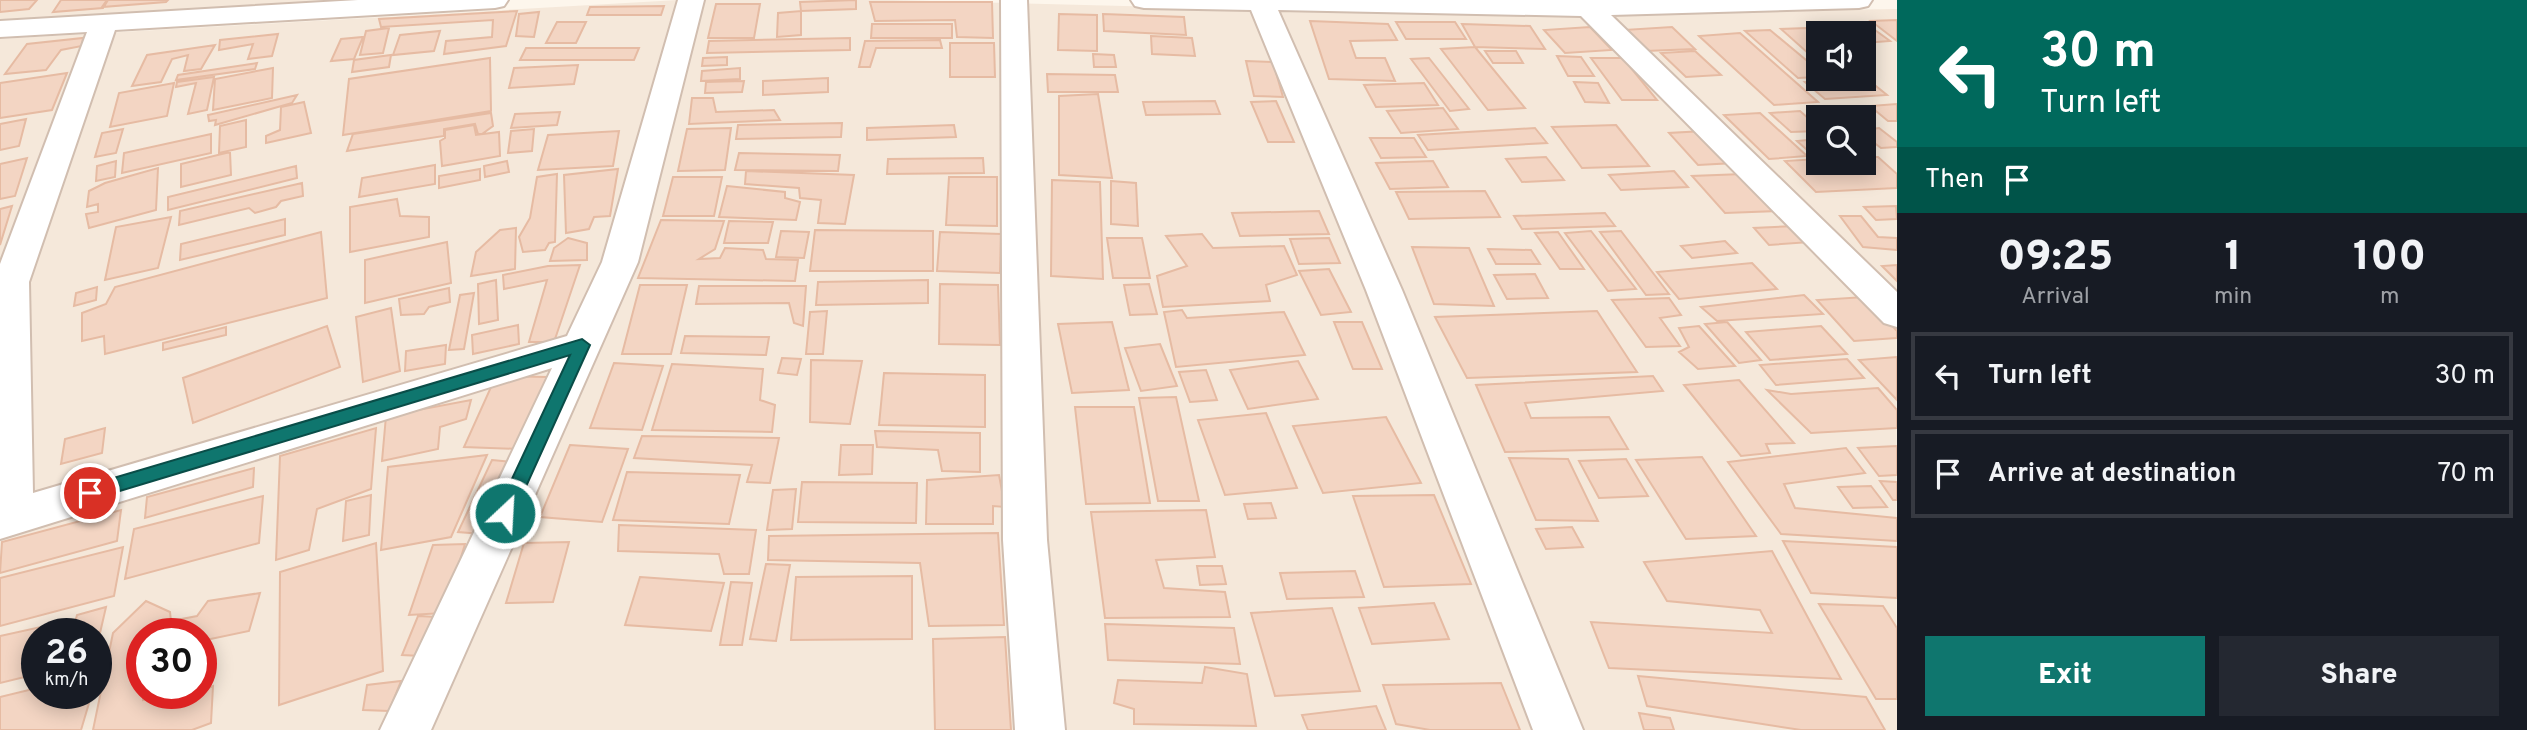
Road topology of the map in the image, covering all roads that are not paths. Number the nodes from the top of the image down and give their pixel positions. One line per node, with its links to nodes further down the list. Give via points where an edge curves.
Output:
1 (495, 0): 8 (street)
2 (691, 0): 14 (street, via 620,262)
3 (1014, 0): 17 (street, via 1025,540)
4 (1144, 0): 6 (street)
5 (1859, 0): 9 (street)
6 (1261, 3): 7 (street); 18 (street, via 1384,290)
7 (1413, 3): 9 (street)
8 (272, 6): 10 (street)
9 (1587, 8): 13 (street)
10 (104, 21): 11 (street); 12 (street)
11 (0, 29)
12 (6, 283): 15 (street)
13 (1897, 314)
14 (582, 345): 15 (street); 16 (street)
15 (6, 518)
16 (405, 730)
17 (1040, 730)
18 (1558, 730)

